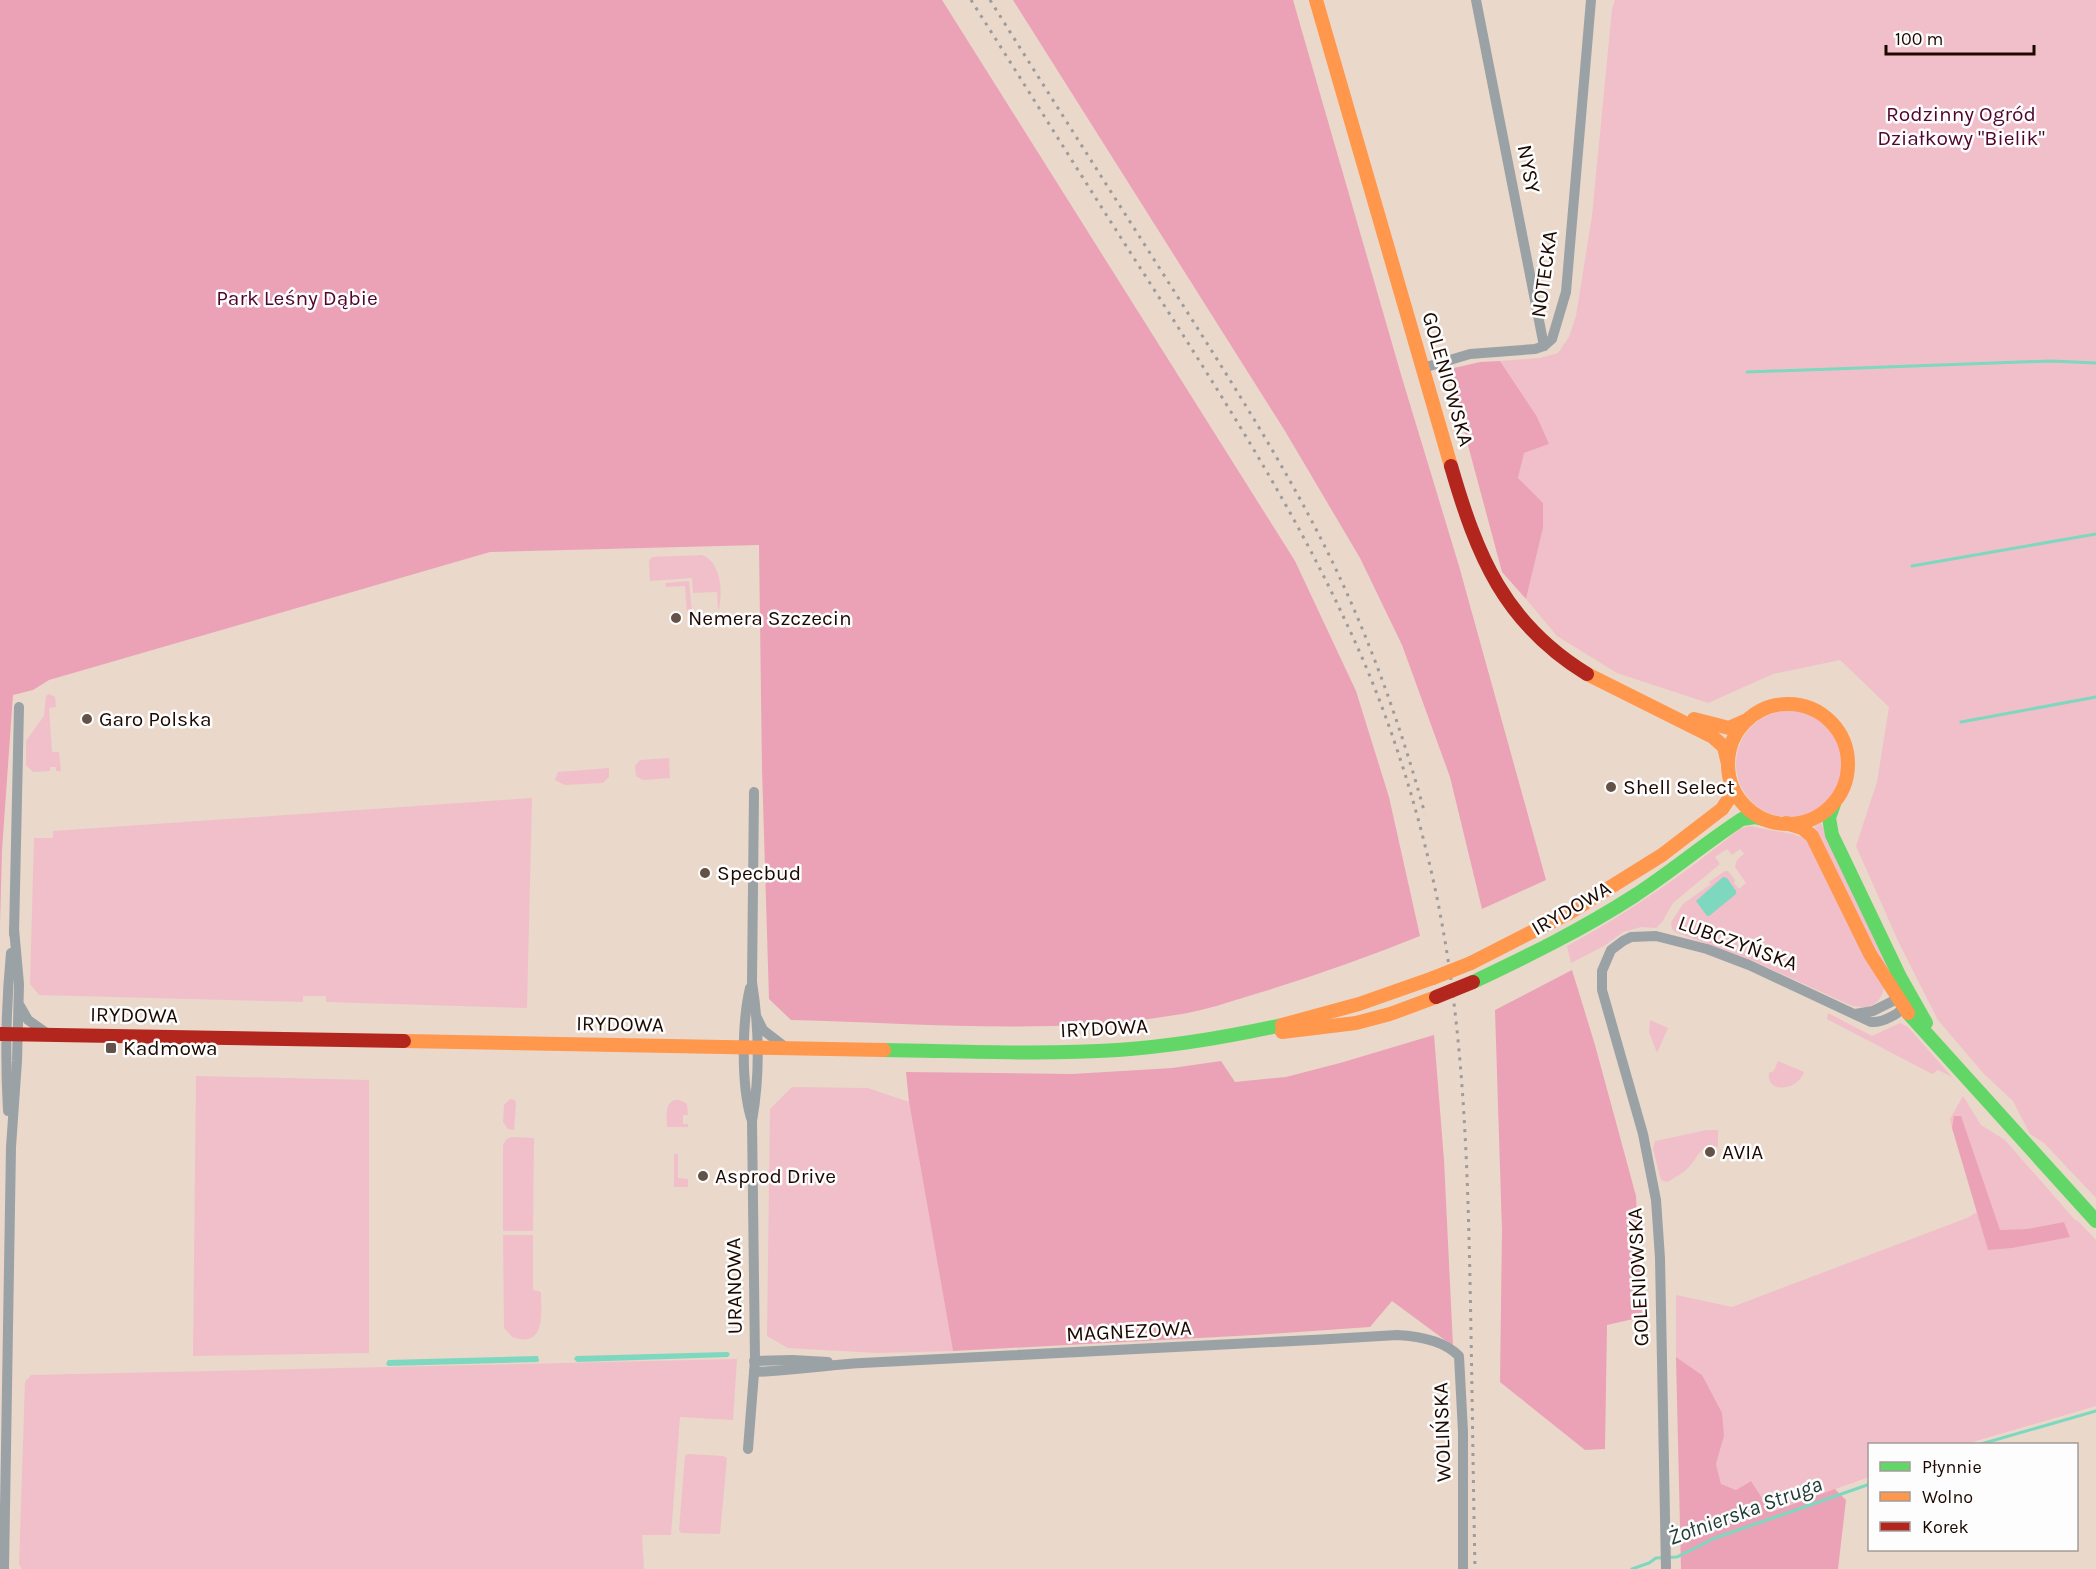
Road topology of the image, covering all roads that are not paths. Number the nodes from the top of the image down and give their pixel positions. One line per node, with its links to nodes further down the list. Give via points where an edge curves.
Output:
1 (1316, 0): 5 (street, GOLENIOWSKA)
2 (1476, 0): 4 (street, NYSY)
3 (1591, 0): 4 (street, NOTECKA, via 1566,292 1558,325)
4 (1544, 346): 5 (street, NOTECKA, via 1470,354)
5 (1423, 368): 6 (street, GOLENIOWSKA, via 1473,540 1498,588 1521,620 1560,656)
6 (1640, 700): 8 (street, GOLENIOWSKA, via 1722,728 1735,727); 9 (street, GOLENIOWSKA, via 1716,740 1725,750)
7 (19, 707): 15 (street)
8 (1745, 720): 9 (street, via 1732,742); 12 (street, via 1768,707 1787,703 1824,715 1843,737 1849,759 1846,783)
9 (1728, 764): 10 (street)
10 (1730, 778): 13 (street, via 1743,804); 23 (street, IRYDOWA, bridge, via 1730,797 1722,809 1662,855 1569,913 1433,978 1345,1008)
11 (754, 792): 16 (street)
12 (1836, 800): 14 (street, via 1814,819); 19 (street, via 1829,818 1832,835)
13 (1768, 820): 14 (street); 23 (street, IRYDOWA, bridge, via 1742,819 1611,910 1473,982 1356,1023)
14 (1786, 824): 19 (street, via 1806,831 1817,844 1870,954)
15 (14, 929): 18 (street); 21 (street)
16 (752, 982): 20 (street); 24 (street, via 746,1007)
17 (1602, 990): 19 (street, LUBCZYŃSKA, via 1602,971 1611,950 1635,936 1656,936 1749,965 1876,1023); 30 (street, GOLENIOWSKA, via 1638,1112 1654,1189 1661,1267)
18 (18, 1000): 21 (street); 22 (street, via 28,1020)
19 (1904, 1001): 26 (street, via 1940,1047)
20 (756, 1013): 24 (street); 25 (street, via 763,1030)
21 (8, 1034): 22 (street, IRYDOWA); 31 (street, via 6,1085 11,1147)
22 (48, 1035): 24 (street, IRYDOWA)
23 (1238, 1035): 25 (street, IRYDOWA, via 1097,1051)
24 (751, 1047): 25 (street, IRYDOWA); 28 (street, URANOWA, via 747,1106 752,1121)
25 (788, 1048)
26 (2096, 1221)
27 (1402, 1335): 28 (street, MAGNEZOWA, via 859,1363 792,1360); 32 (street, WOLIŃSKA, via 1433,1342 1459,1356)
28 (754, 1367): 29 (street, URANOWA)
29 (748, 1449)
30 (1666, 1561)
31 (4, 1569)
32 (1463, 1569)

